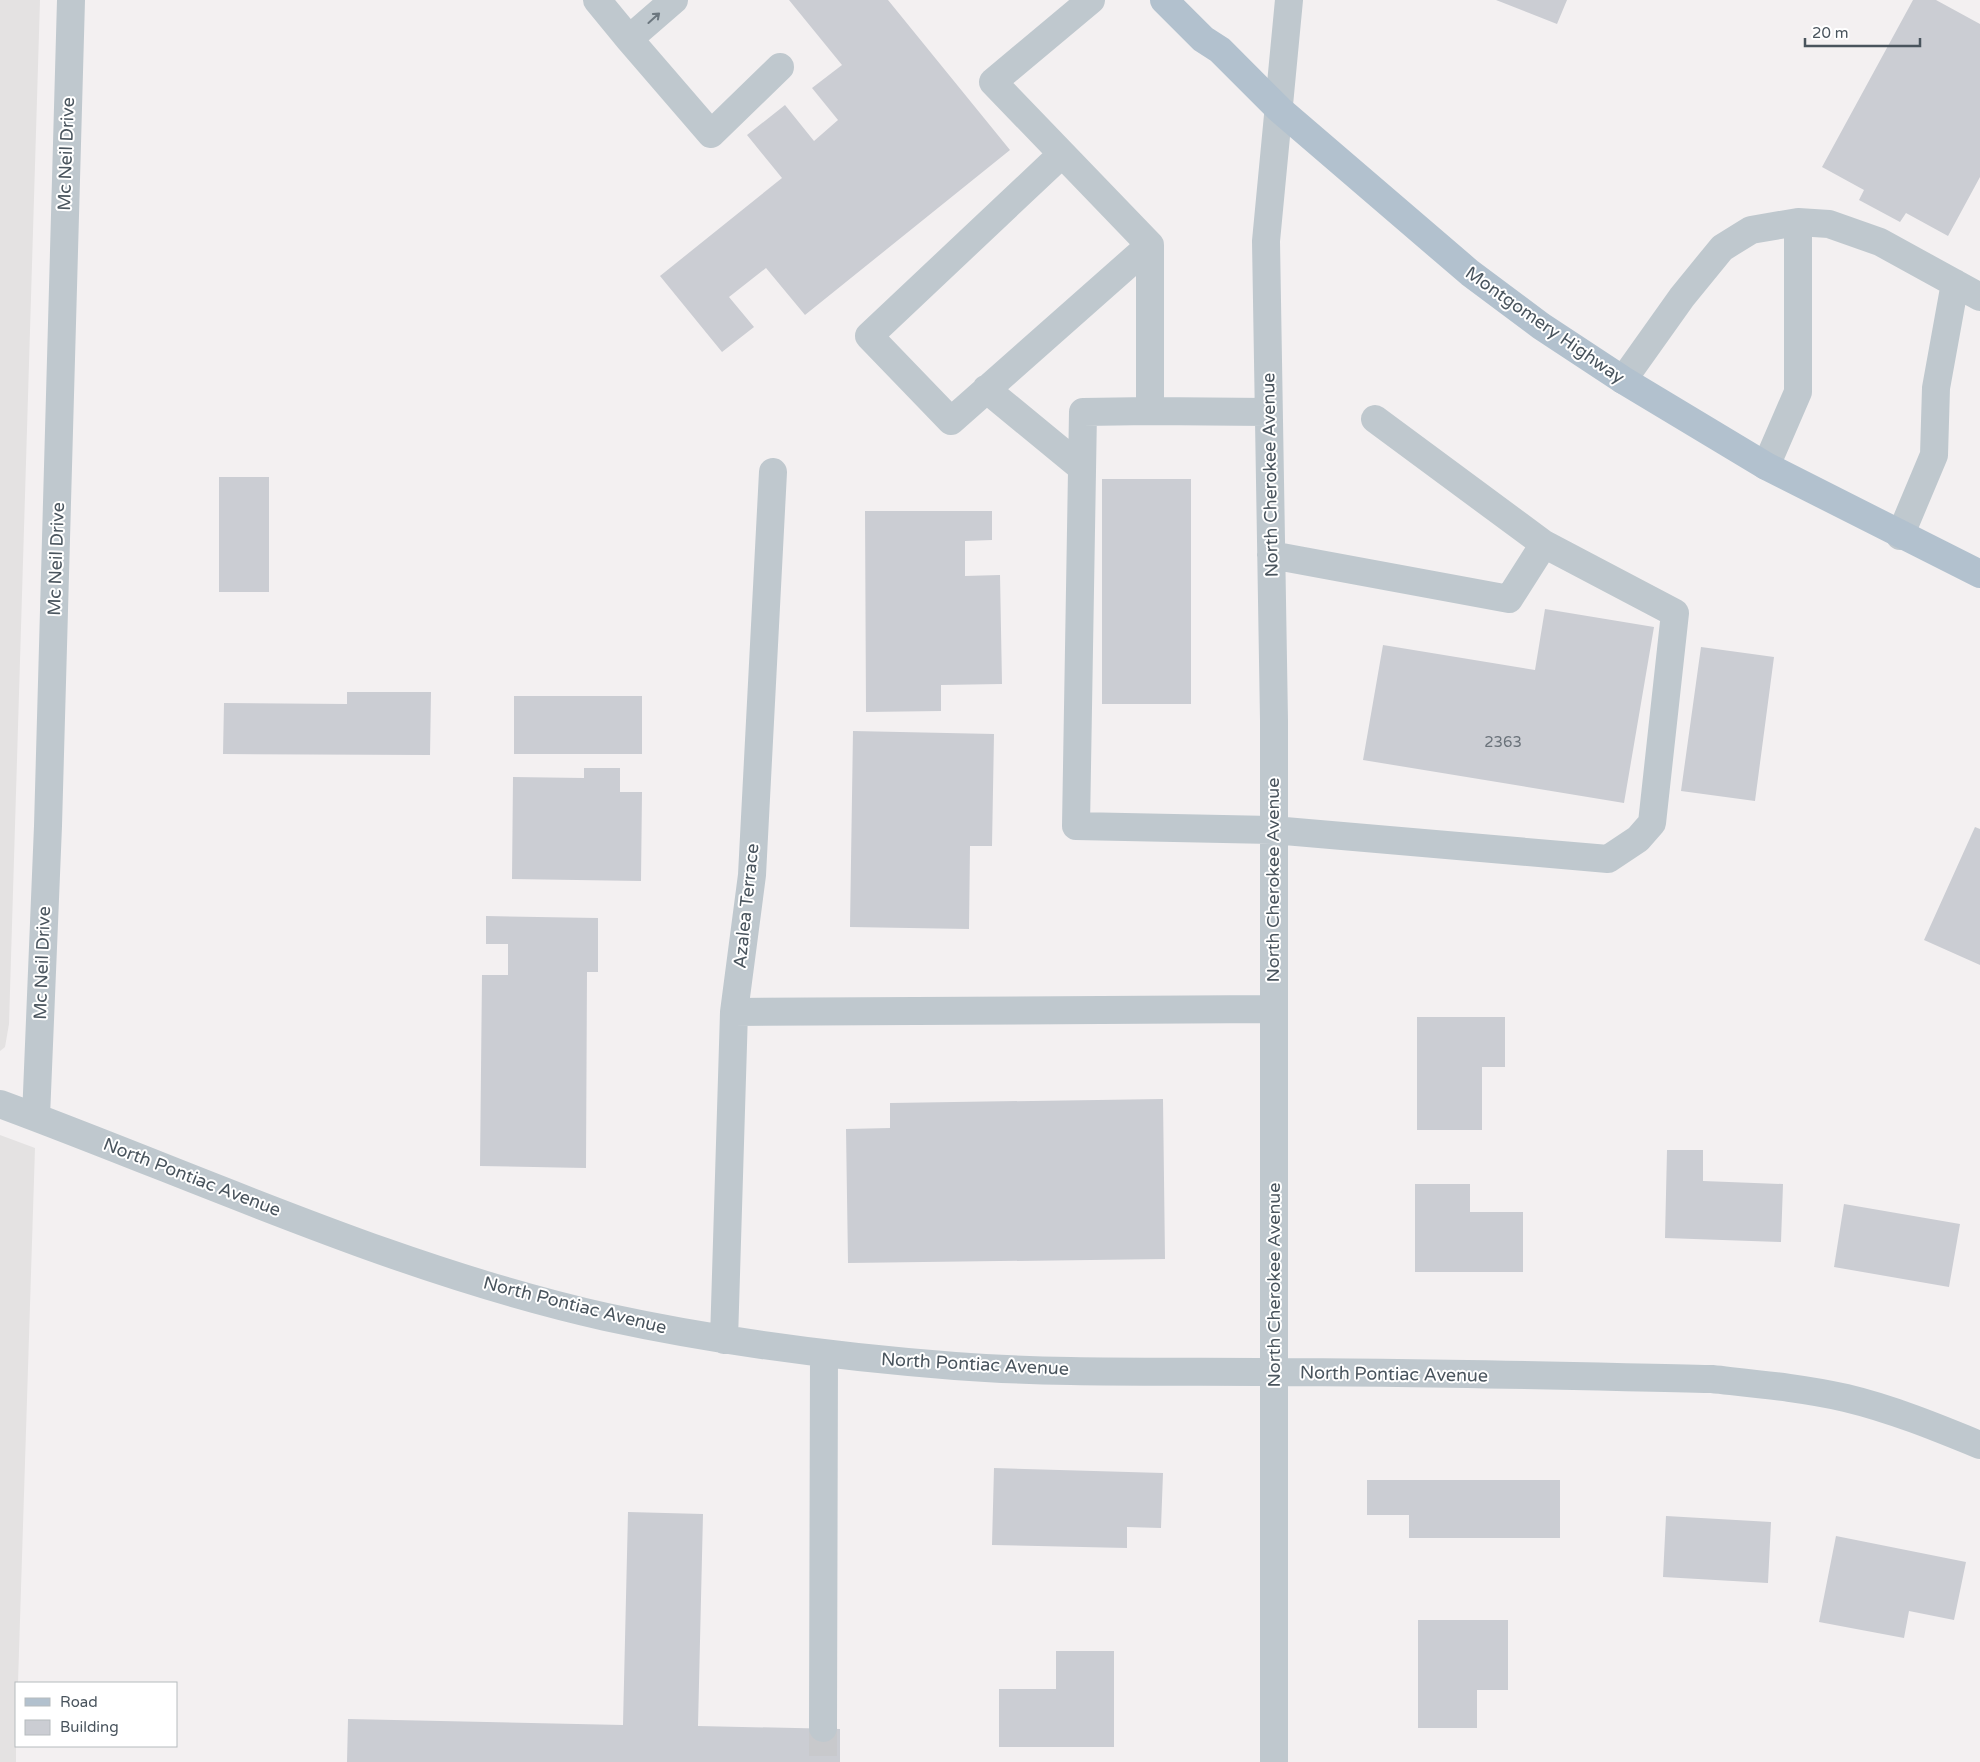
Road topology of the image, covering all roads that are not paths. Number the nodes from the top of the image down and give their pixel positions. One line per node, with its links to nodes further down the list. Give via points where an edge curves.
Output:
1 (71, 0): 31 (street, Mc Neil Drive, via 49,797)
2 (596, 0): 7 (street)
3 (674, 0): 7 (street, one-way to 3)
4 (1091, 0): 10 (street, via 993,82)
5 (1164, 0): 9 (main road, Montgomery Highway)
6 (1289, 0): 9 (street, North Cherokee Avenue)
7 (629, 39): 8 (street, via 711,134)
8 (780, 67)
9 (1279, 109): 15 (main road, Montgomery Highway, via 1470,273); 18 (street, North Cherokee Avenue, via 1266,241)
10 (1062, 154): 12 (street); 16 (street, via 869,336 951,421)
11 (1798, 222): 13 (street, via 1829,224 1880,242); 15 (street, via 1751,230 1722,248); 20 (street, via 1798,392)
12 (1150, 245): 16 (street); 17 (street)
13 (1955, 283): 14 (street); 23 (street, via 1936,388 1934,454)
14 (1980, 297)
15 (1622, 380): 20 (main road, Montgomery Highway)
16 (986, 390): 21 (street)
17 (1150, 410): 18 (street); 21 (street, via 1083,412)
18 (1268, 412): 25 (street, North Cherokee Avenue)
19 (1375, 419): 24 (street)
20 (1766, 466): 23 (main road, Montgomery Highway)
21 (1082, 468): 27 (street, via 1076,826)
22 (773, 472): 29 (street, Azalea Terrace, via 752,875)
23 (1900, 536): 26 (main road, Montgomery Highway)
24 (1544, 544): 25 (street, via 1508,599); 27 (street, via 1675,613 1652,823 1638,839 1608,859)
25 (1271, 555): 27 (street, North Cherokee Avenue)
26 (1980, 574)
27 (1273, 830): 28 (street, North Cherokee Avenue)
28 (1273, 1010): 29 (street); 34 (street, North Cherokee Avenue)
29 (734, 1012): 32 (street, Azalea Terrace)
30 (0, 1104): 31 (street, North Pontiac Avenue)
31 (36, 1117): 32 (street, North Pontiac Avenue, via 404,1258 595,1314)
32 (724, 1340): 33 (street, North Pontiac Avenue)
33 (824, 1354): 34 (street, North Pontiac Avenue, via 958,1366 1112,1372); 36 (street)
34 (1275, 1372): 35 (street, North Pontiac Avenue, via 1712,1379 1784,1386 1846,1398 1914,1418); 37 (street, North Cherokee Avenue)
35 (1980, 1445)
36 (823, 1728)
37 (1274, 1762)

